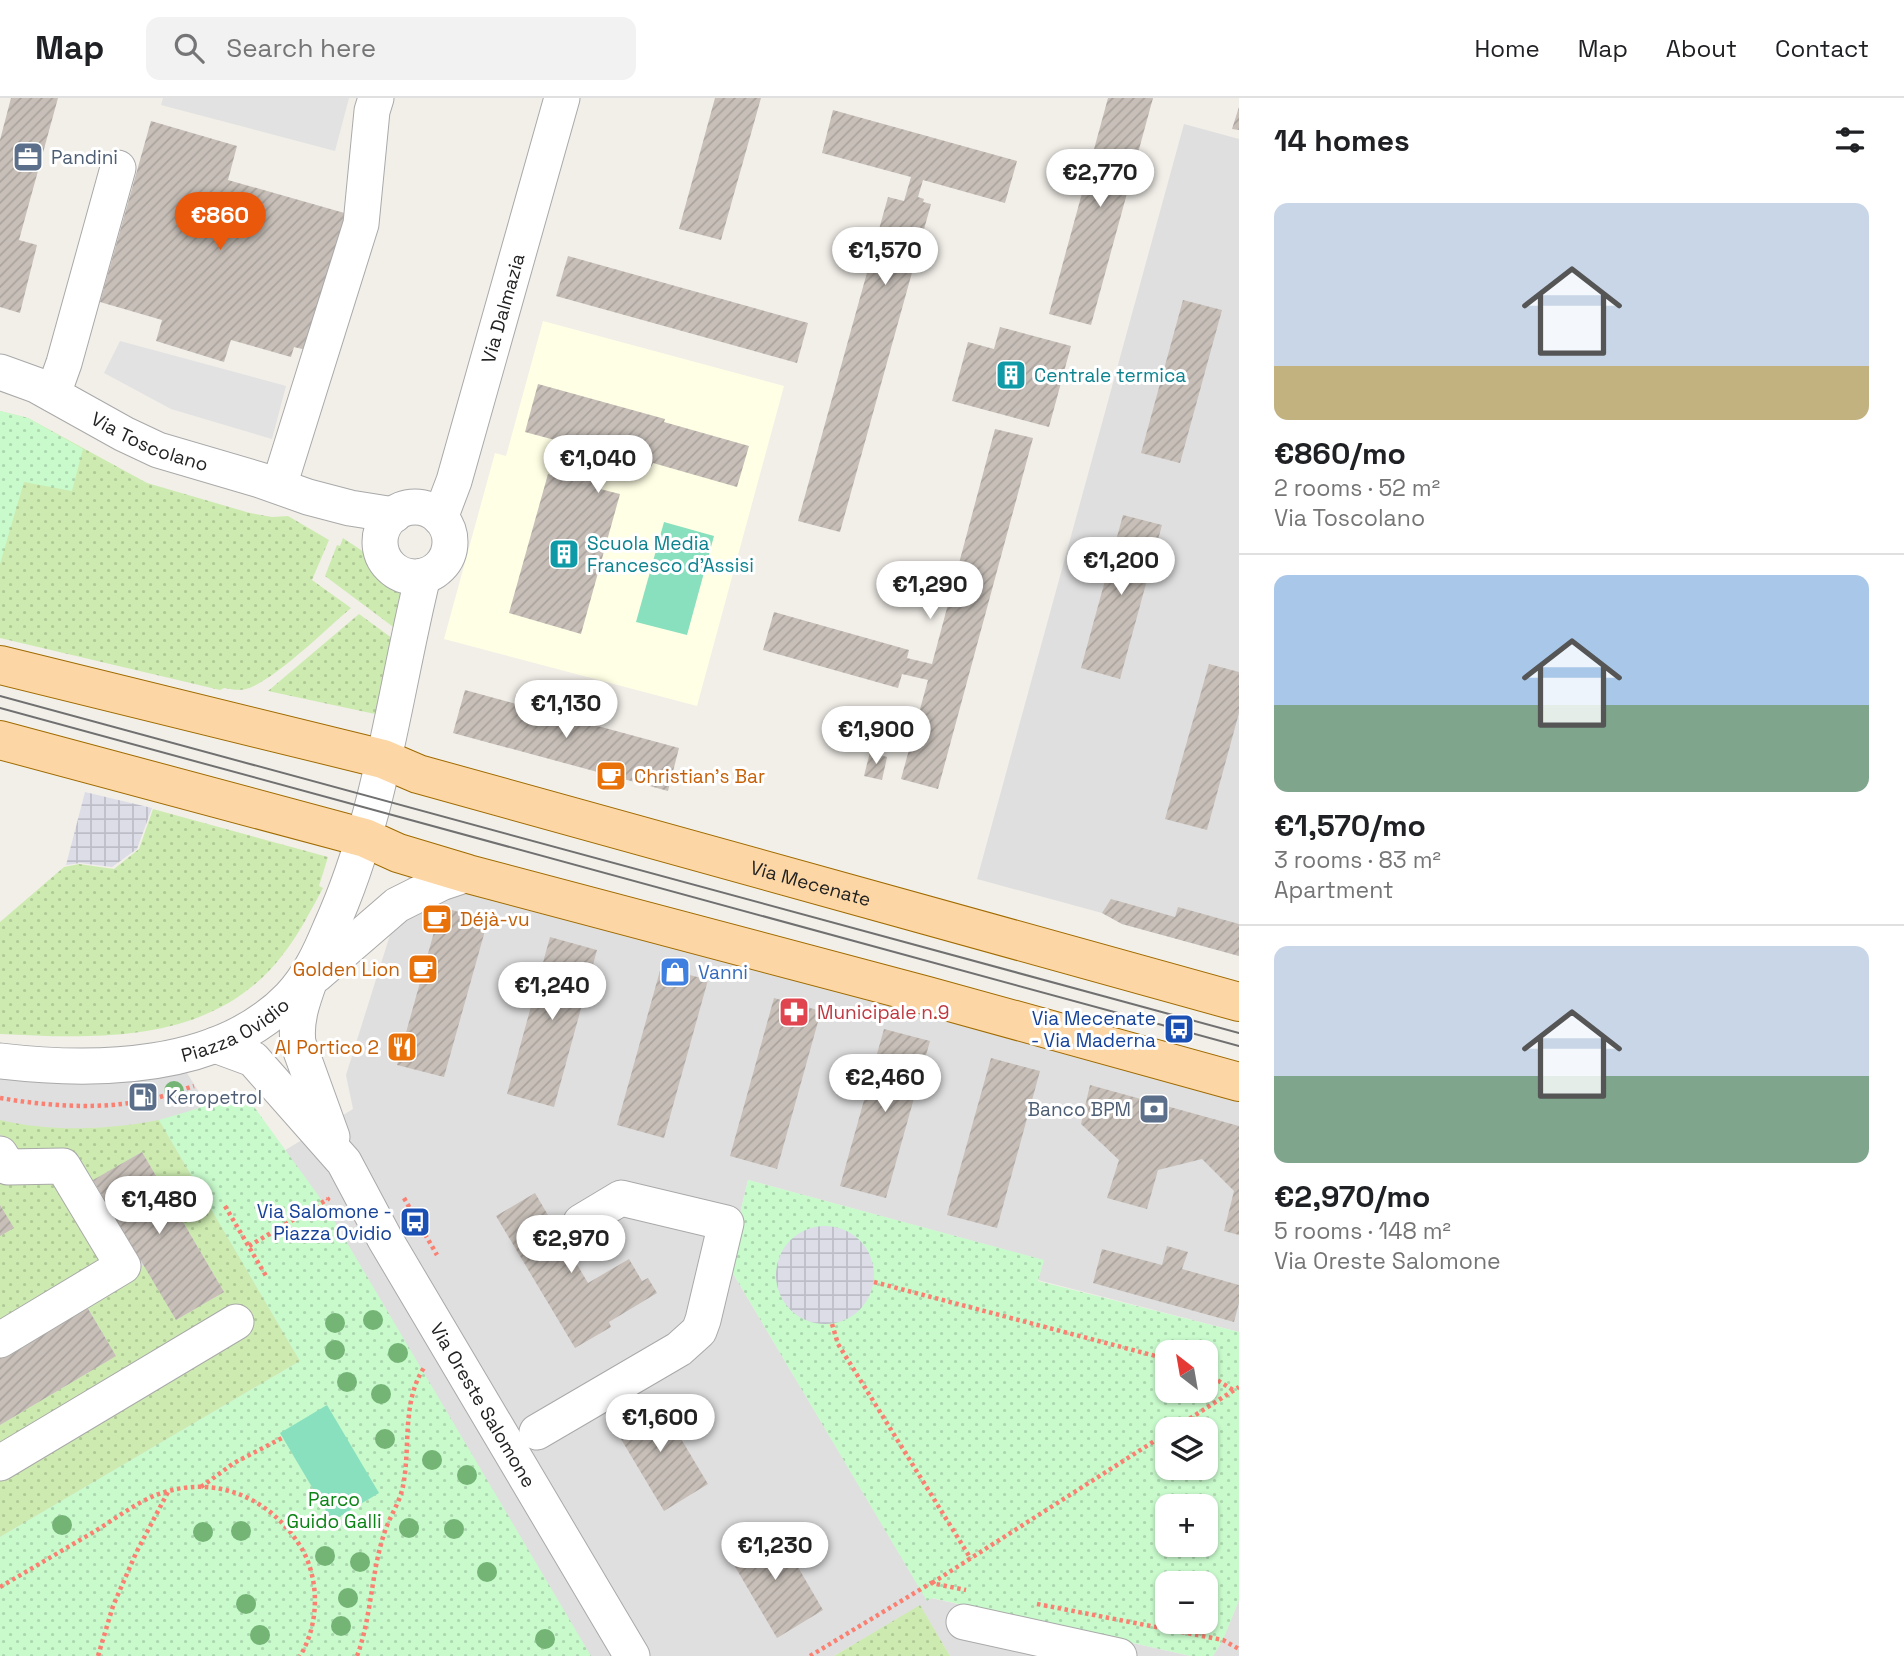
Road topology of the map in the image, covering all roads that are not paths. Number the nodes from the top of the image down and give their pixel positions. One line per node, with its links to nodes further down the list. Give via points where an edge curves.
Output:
1 (376, 98): 6 (street, via 361,224)
2 (562, 98): 7 (street, Via Dalmazia)
3 (118, 168): 5 (street)
4 (0, 372): 5 (street, Via Toscolano)
5 (53, 394): 6 (street, Via Toscolano, via 158,450)
6 (294, 492): 8 (street, Via Toscolano, via 343,523)
7 (440, 518): 8 (street, via 430,511 405,509); 9 (street, via 449,534 448,552 439,568)
8 (387, 530): 9 (street, Via Toscolano, via 384,558 397,572)
9 (423, 576): 12 (street)
10 (0, 665): 12 (main road)
11 (0, 740): 13 (main road)
12 (383, 759): 13 (street, Piazza Ovidio); 16 (main road, Via Mecenate, via 418,774)
13 (365, 838): 14 (main road); 15 (street, Piazza Ovidio, via 337,914)
14 (468, 874): 15 (street, via 397,905); 19 (main road)
15 (305, 980): 17 (street, Piazza Ovidio, via 253,1025); 20 (street, Via Oreste Salomone, via 296,1029 298,1043)
16 (1239, 1002)
17 (215, 1045): 18 (street, Piazza Ovidio, via 135,1063 39,1065); 20 (street, Via Oreste Salomone, via 253,1059)
18 (0, 1060)
19 (1235, 1079)
20 (338, 1153): 28 (street, Via Oreste Salomone)
21 (0, 1154): 24 (street, via 8,1167 63,1166 123,1266)
22 (581, 1222): 25 (street, via 621,1198 726,1223 699,1331 679,1349)
23 (236, 1322): 26 (street)
24 (0, 1340)
25 (537, 1432)
26 (0, 1463)
27 (964, 1622): 29 (street)
28 (632, 1656)
29 (1119, 1656)

